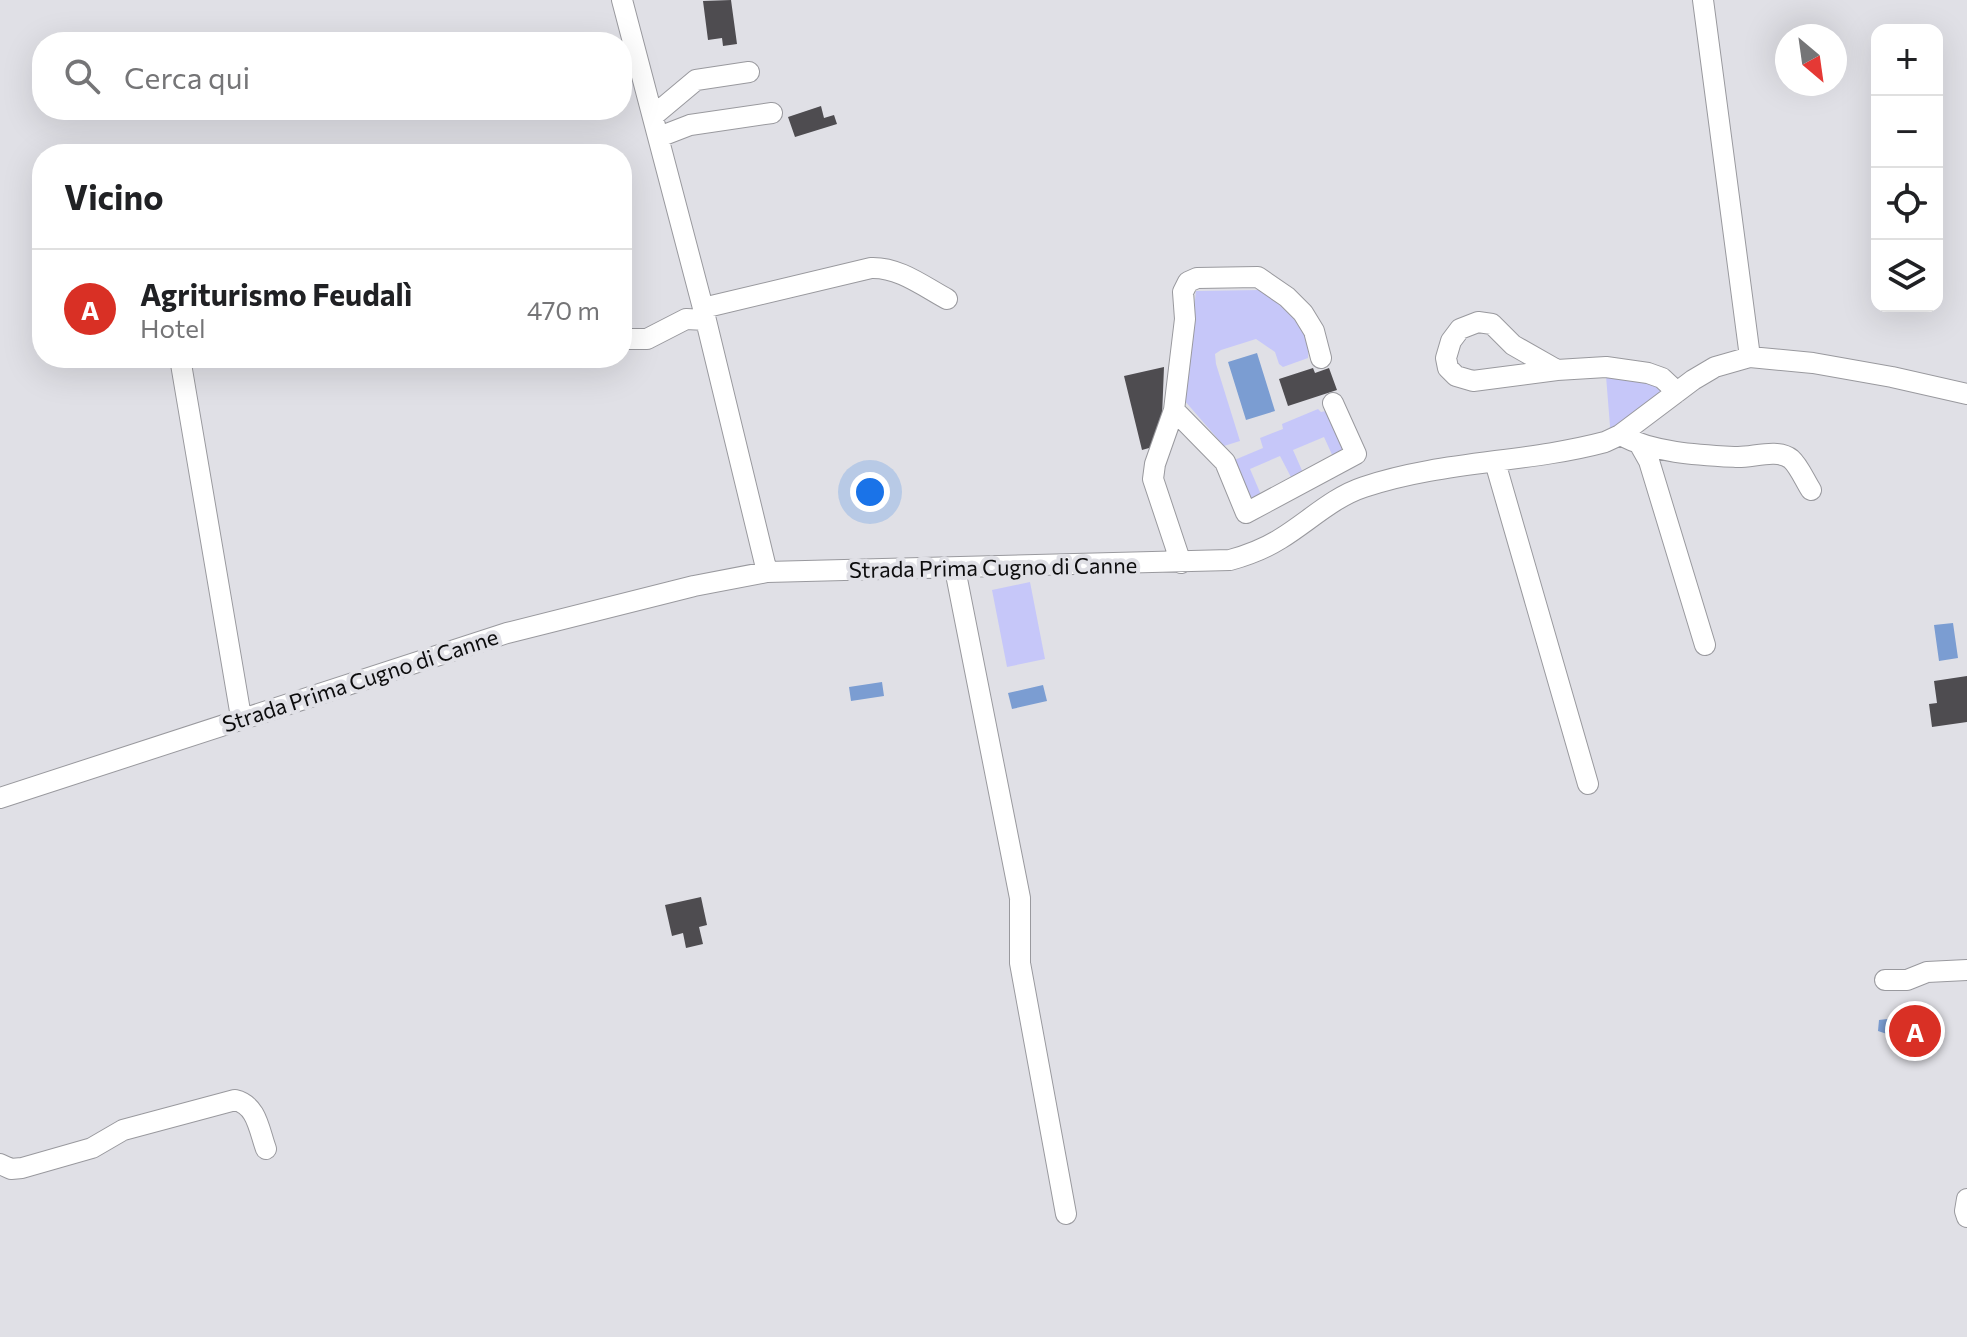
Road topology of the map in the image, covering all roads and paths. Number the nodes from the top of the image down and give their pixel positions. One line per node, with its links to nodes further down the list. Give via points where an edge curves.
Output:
1 (612, 0): 4 (street)
2 (622, 0): 5 (street)
3 (1703, 0): 15 (street)
4 (621, 32)
5 (631, 32)
6 (632, 37): 10 (street)
7 (632, 72): 11 (street, via 650,137)
8 (749, 72): 10 (street, via 696,80)
9 (772, 113): 11 (street, via 690,125)
10 (653, 116): 11 (street)
11 (661, 143): 13 (street)
12 (947, 299): 13 (street, via 883,267)
13 (705, 314): 14 (street, via 647,339); 29 (street)
14 (632, 339)
15 (1750, 357): 19 (street, Strada Prima Cugno di Canne, via 1715,367); 20 (street, Strada Prima Cugno di Canne, via 1813,363)
16 (1321, 358): 22 (street, via 1303,313 1258,277 1197,278 1183,292 1185,319)
17 (182, 368): 31 (street)
18 (1557, 370): 18 (street, via 1513,345 1492,324 1478,322 1460,329 1446,358 1456,376 1473,381); 19 (street, via 1606,367 1648,373)
19 (1677, 392): 23 (street, Strada Prima Cugno di Canne)
20 (1967, 394)
21 (1333, 403): 22 (street, via 1356,454 1246,513 1225,462)
22 (1174, 410): 27 (street, via 1153,479)
23 (1620, 435): 24 (street); 25 (street, Strada Prima Cugno di Canne, via 1589,446)
24 (1640, 445): 26 (street, via 1740,457 1780,454 1792,460); 30 (street)
25 (1495, 462): 27 (street, Strada Prima Cugno di Canne, via 1361,488 1254,553); 32 (street)
26 (1811, 490)
27 (1181, 563): 28 (street, Strada Prima Cugno di Canne)
28 (955, 569): 29 (street, Strada Prima Cugno di Canne); 39 (street, via 1020,898 1020,963)
29 (767, 572): 31 (street, Strada Prima Cugno di Canne, via 507,633)
30 (1705, 645)
31 (241, 717): 33 (street, Strada Prima Cugno di Canne)
32 (1588, 784)
33 (0, 798)
34 (1967, 970): 35 (street)
35 (1885, 980)
36 (266, 1149): 37 (street, via 253,1111 235,1100 123,1130 92,1148 22,1168)
37 (0, 1164)
38 (1967, 1199): 40 (street)
39 (1066, 1214)
40 (1967, 1217)

